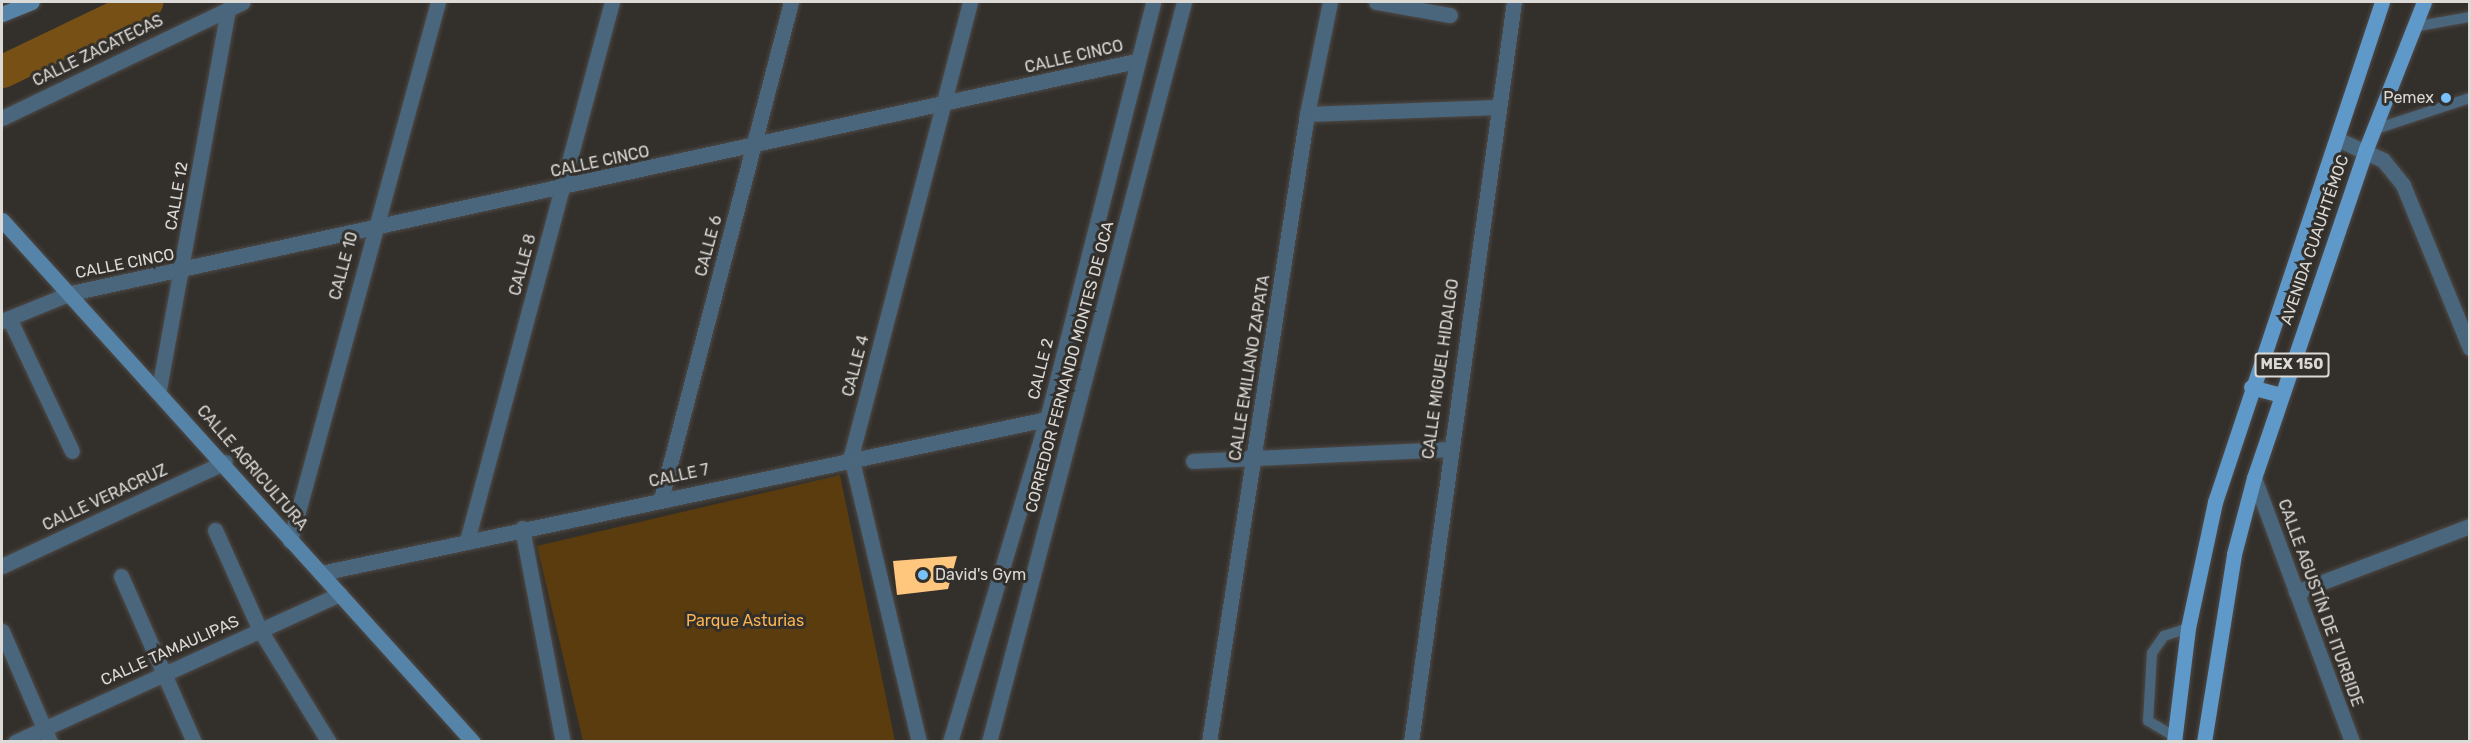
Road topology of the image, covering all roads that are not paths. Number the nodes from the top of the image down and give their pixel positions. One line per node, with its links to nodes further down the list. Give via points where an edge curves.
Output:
1 (32, 2): 15 (street)
2 (243, 2): 14 (street, CALLE ZACATECAS)
3 (438, 2): 31 (street, CALLE 10)
4 (612, 2): 29 (street, CALLE 8)
5 (791, 2): 27 (street, CALLE 6)
6 (970, 2): 21 (street, CALLE 4)
7 (1153, 2): 19 (street, CALLE 2)
8 (1184, 2): 71 (street, CORREDOR FERNANDO MONTES DE OCA)
9 (1330, 2): 23 (street, CALLE EMILIANO ZAPATA)
10 (1376, 2): 16 (street)
11 (1514, 2): 22 (street, CALLE MIGUEL HIDALGO)
12 (2382, 2): 26 (main road, MEX 150)
13 (2424, 2): 18 (main road, AVENIDA CUAUHTÉMOC / MEX 150)
14 (228, 9): 24 (street, CALLE ZACATECAS); 32 (street, CALLE 12)
15 (2, 14)
16 (1450, 15)
17 (2469, 17): 18 (lane)
18 (2413, 27): 25 (main road, AVENIDA CUAUHTÉMOC / MEX 150)
19 (1136, 61): 21 (street, CALLE CINCO); 39 (street, CALLE 2)
20 (2469, 98): 25 (lane)
21 (945, 106): 27 (street, CALLE CINCO); 42 (street, CALLE 4)
22 (1497, 107): 23 (street); 40 (street, CALLE MIGUEL HIDALGO)
23 (1307, 114): 43 (street, CALLE EMILIANO ZAPATA)
24 (2, 118)
25 (2373, 130): 28 (main road, AVENIDA CUAUHTÉMOC / MEX 150)
26 (2337, 139): 28 (street); 36 (main road, MEX 150)
27 (753, 147): 29 (street, CALLE CINCO); 47 (street, CALLE 6)
28 (2366, 149): 35 (street, via 2384,160 2403,185); 38 (main road, AVENIDA CUAUHTÉMOC / MEX 150)
29 (562, 188): 31 (street, CALLE CINCO); 51 (street, CALLE 8)
30 (2, 220): 33 (street, CALLE AGRICULTURA)
31 (372, 231): 32 (street, CALLE CINCO); 52 (street, CALLE 10)
32 (182, 271): 33 (street, CALLE CINCO); 37 (street, CALLE 12)
33 (71, 293): 34 (street, CALLE CINCO); 37 (street, CALLE AGRICULTURA)
34 (5, 319): 41 (street)
35 (2469, 348)
36 (2251, 387): 38 (main road); 58 (main road, MEX 150, via 2215,502)
37 (159, 389): 45 (street, CALLE AGRICULTURA)
38 (2281, 395): 46 (main road, AVENIDA CUAUHTÉMOC / MEX 150)
39 (1047, 419): 42 (street, CALLE 7); 70 (street, CALLE 2)
40 (1448, 449): 43 (street); 73 (street, CALLE MIGUEL HIDALGO)
41 (72, 451)
42 (851, 456): 47 (street, CALLE 7); 69 (street, CALLE 4)
43 (1254, 460): 44 (street); 72 (street, CALLE EMILIANO ZAPATA)
44 (1193, 461)
45 (225, 462): 52 (street, CALLE AGRICULTURA); 53 (street, CALLE VERACRUZ)
46 (2254, 478): 56 (street, CALLE AGUSTÍN DE ITURBIDE); 74 (main road, AVENIDA CUAUHTÉMOC / MEX 150, via 2234,554)
47 (662, 499): 49 (street, CALLE 7)
48 (2469, 526): 56 (street)
49 (522, 528): 51 (street, CALLE 7); 68 (street)
50 (215, 530): 59 (street)
51 (468, 537): 54 (street, CALLE 7)
52 (290, 541): 54 (street, CALLE AGRICULTURA)
53 (2, 566)
54 (321, 573): 57 (street, CALLE AGRICULTURA)
55 (121, 576): 61 (street)
56 (2296, 592): 75 (street, CALLE AGUSTÍN DE ITURBIDE)
57 (340, 594): 59 (street, CALLE TAMAULIPAS); 67 (street, CALLE AGRICULTURA)
58 (2188, 628): 63 (main road, MEX 150); 63 (lane, via 2163,636 2152,653 2148,721)
59 (260, 630): 61 (street, CALLE TAMAULIPAS); 66 (street)
60 (2, 631): 62 (street)
61 (164, 674): 62 (street, CALLE TAMAULIPAS); 65 (street)
62 (47, 735): 64 (street, CALLE TAMAULIPAS)
63 (2175, 739)
64 (15, 741)
65 (194, 741)
66 (330, 741)
67 (473, 741)
68 (563, 741)
69 (920, 741)
70 (950, 741)
71 (989, 741)
72 (1209, 741)
73 (1411, 741)
74 (2204, 741)
75 (2352, 741)

